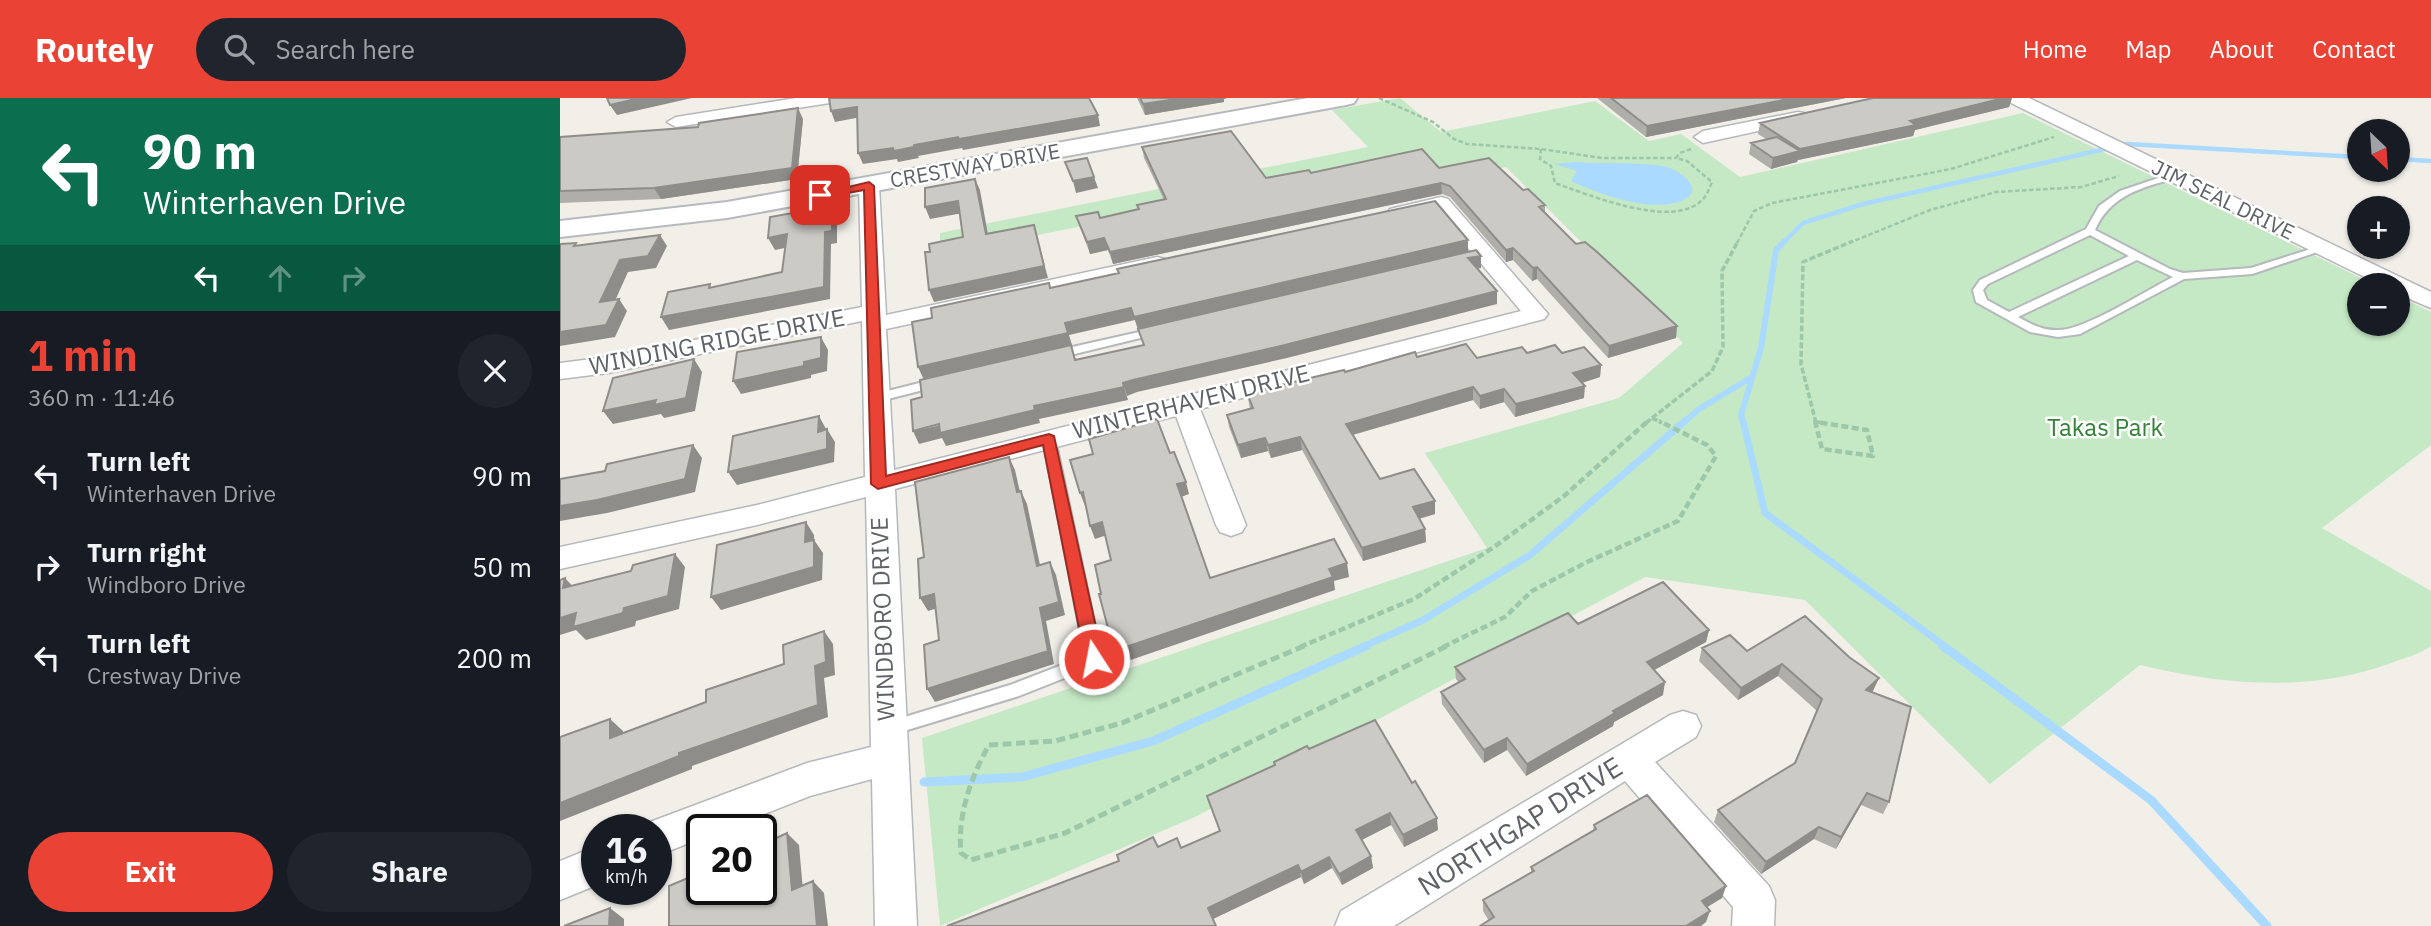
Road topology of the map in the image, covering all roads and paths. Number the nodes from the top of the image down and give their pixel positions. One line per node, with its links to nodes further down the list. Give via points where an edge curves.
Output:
1 (830, 98): 6 (street)
2 (1346, 98): 13 (main road, CRESTWAY DRIVE)
3 (1380, 98): 9 (path, via 1433,122 1467,144)
4 (2015, 98): 7 (street, JIM SEAL DRIVE)
5 (1819, 112): 8 (street)
6 (676, 122)
7 (2074, 129): 11 (street, JIM SEAL DRIVE); 30 (path, via 2002,154 1772,203 1754,211 1722,271 1723,347 1712,371)
8 (1701, 142): 10 (path)
9 (1540, 153): 10 (path); 10 (path, via 1551,166 1555,183 1640,209 1672,211 1696,206 1712,182 1687,161)
10 (1676, 158)
11 (2153, 166): 12 (street, JIM SEAL DRIVE); 31 (path, via 2081,187 1996,191 1930,210 1803,262 1801,364)
12 (2173, 176): 16 (lane, via 2117,194 2094,218); 17 (street, JIM SEAL DRIVE)
13 (869, 186): 15 (main road, CRESTWAY DRIVE, via 727,211); 23 (street, WINDBORO DRIVE)
14 (1374, 218): 29 (street, WINTERHAVEN DRIVE, via 1441,203 1479,256 1536,314)
15 (560, 229)
16 (2090, 231): 18 (lane); 22 (lane, via 1984,282 1978,290 1982,302)
17 (2324, 248): 20 (lane, via 2252,271); 21 (street, JIM SEAL DRIVE)
18 (2136, 256): 20 (lane); 22 (lane)
19 (1184, 258): 23 (street, WINDING RIDGE DRIVE)
20 (2182, 276): 22 (lane, via 2080,331 2034,330)
21 (2431, 301)
22 (2008, 317)
23 (873, 318): 26 (street, WINDING RIDGE DRIVE); 28 (street, WINDBORO DRIVE)
24 (1174, 327): 25 (lane)
25 (1042, 358)
26 (560, 371)
27 (951, 379): 28 (lane)
28 (876, 398): 33 (street, WINDBORO DRIVE)
29 (1185, 404): 32 (street, WINTERHAVEN DRIVE); 34 (street)
30 (1652, 418): 30 (path, via 1707,445 1716,456 1678,521 1532,591 1505,617 1065,833 971,860 961,853 967,804 980,759 989,745 1055,741 1122,723 1414,599 1564,496)
31 (1816, 422): 31 (path, via 1822,449 1873,456 1867,430)
32 (1049, 439): 33 (street, WINTERHAVEN DRIVE); 37 (lane, via 1094,659)
33 (878, 484): 35 (street, WINTERHAVEN DRIVE); 37 (street, WINDBORO DRIVE)
34 (1231, 525)
35 (560, 558)
36 (1684, 726): 38 (street, NORTHGAP DRIVE)
37 (887, 744): 39 (street); 42 (street, WINDBORO DRIVE)
38 (1628, 759): 43 (street, NORTHGAP DRIVE); 44 (street, via 1754,900)
39 (672, 832)
40 (581, 871): 41 (street)
41 (560, 881)
42 (896, 926)
43 (1356, 926)
44 (1753, 926)

